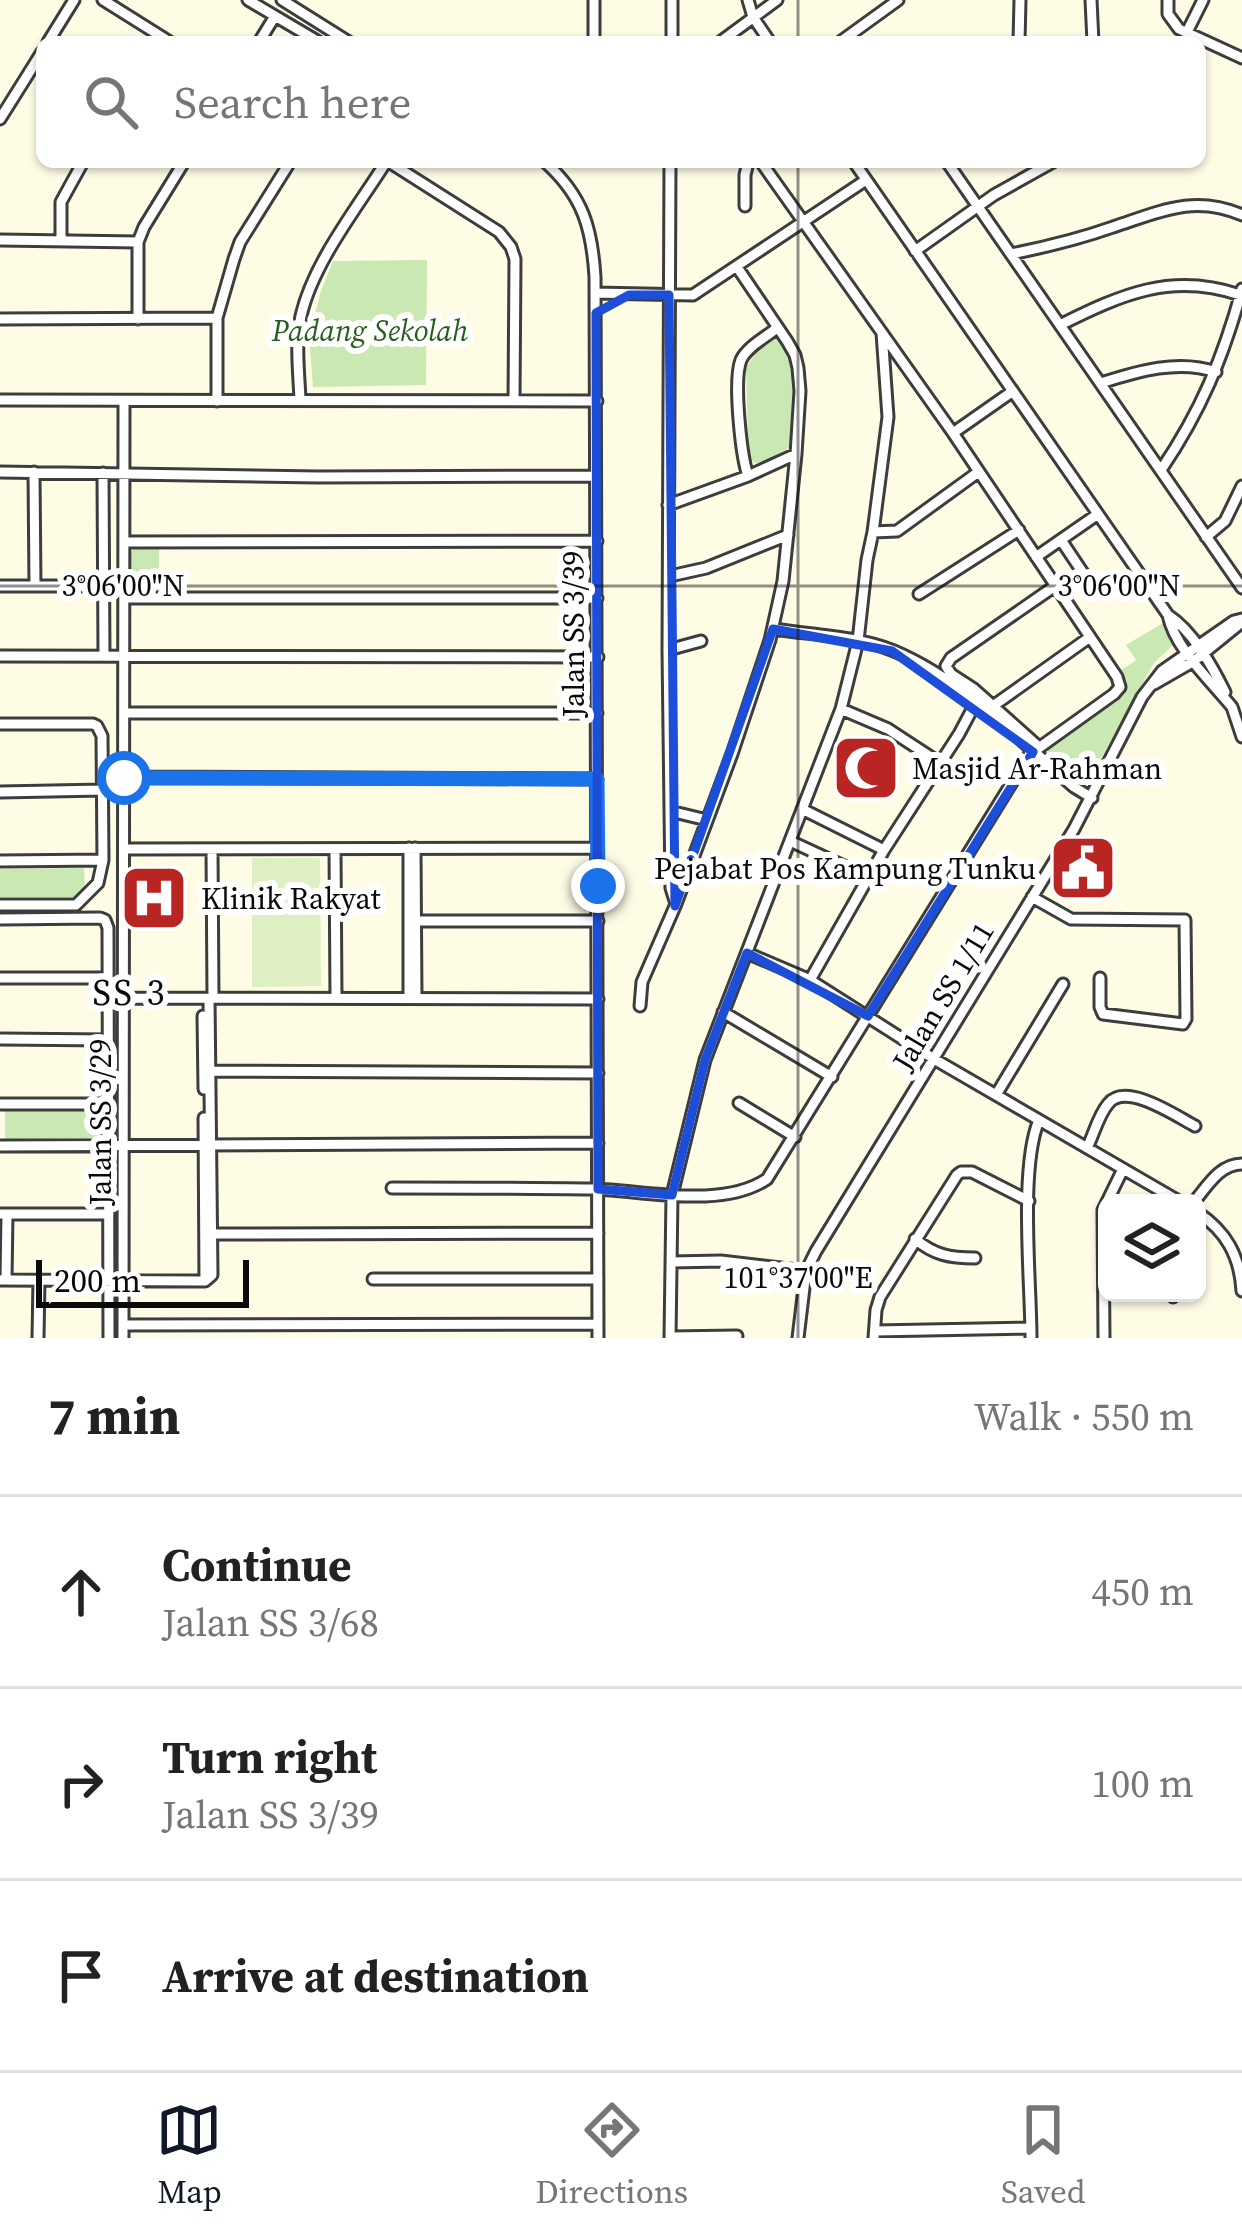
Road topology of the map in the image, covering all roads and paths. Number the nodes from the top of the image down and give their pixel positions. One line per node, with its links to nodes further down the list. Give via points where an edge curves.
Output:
1 (74, 0): 18 (street)
2 (103, 0): 19 (street)
3 (248, 0): 14 (street)
4 (281, 0): 22 (street)
5 (594, 0): 23 (street)
6 (672, 0): 24 (street)
7 (748, 0): 15 (street)
8 (777, 0): 15 (street)
9 (898, 0): 16 (street)
10 (1020, 0): 29 (street)
11 (1091, 0): 30 (street)
12 (1168, 0): 17 (street, via 1171,20)
13 (1203, 0): 17 (street)
14 (275, 16): 20 (street); 21 (street)
15 (753, 17): 25 (street); 26 (street)
16 (855, 31): 27 (street); 28 (street)
17 (1187, 32): 31 (street)
18 (52, 36)
19 (157, 36)
20 (263, 36)
21 (309, 36)
22 (340, 36)
23 (594, 36)
24 (672, 36)
25 (728, 36)
26 (766, 36)
27 (848, 36)
28 (859, 36)
29 (1019, 36)
30 (1093, 36)
31 (1195, 36)
32 (1206, 41): 33 (street)
33 (1242, 58)
34 (36, 62): 35 (street)
35 (0, 119)
36 (80, 168): 54 (street, via 62,202)
37 (180, 168): 55 (street)
38 (286, 168): 64 (street, via 239,242)
39 (383, 168): 74 (street, via 305,301)
40 (397, 168): 75 (street, via 511,247)
41 (551, 168): 60 (street, Jalan SS 3/39, via 589,225)
42 (670, 168): 62 (street)
43 (747, 168): 49 (street)
44 (765, 168): 52 (street)
45 (858, 168): 48 (street)
46 (951, 168): 50 (street)
47 (1042, 168): 50 (street)
48 (866, 181): 52 (street); 56 (street)
49 (745, 206)
50 (976, 206): 56 (street); 57 (street)
51 (1242, 215): 57 (street, via 1176,206)
52 (804, 221): 58 (street); 69 (street)
53 (0, 240): 54 (street)
54 (61, 241): 55 (street)
55 (138, 242): 66 (street)
56 (915, 251): 72 (street)
57 (1011, 254): 67 (street)
58 (737, 267): 62 (street, via 693,295); 68 (street)
59 (1241, 292): 67 (street, via 1166,286); 70 (street)
60 (596, 293): 61 (street); 63 (street, Jalan SS 3/39)
61 (629, 295): 62 (street); 63 (street, via 607,300)
62 (668, 296): 90 (street)
63 (596, 313): 78 (street, Jalan SS 3/39)
64 (217, 318): 66 (street); 77 (street)
65 (0, 319): 66 (street)
66 (138, 319)
67 (1060, 325): 71 (street)
68 (777, 328): 80 (street, via 798,368); 88 (street, via 740,366 739,442)
69 (882, 333): 79 (street); 93 (street, via 888,417)
70 (1216, 372): 71 (street, via 1180,365); 81 (street)
71 (1101, 383): 81 (street)
72 (1013, 392): 79 (street); 91 (street)
73 (0, 400): 76 (street)
74 (300, 400): 75 (street); 77 (street)
75 (514, 400): 78 (street)
76 (124, 401): 77 (street); 86 (street, Jalan SS 3/29)
77 (217, 401)
78 (597, 401): 87 (street, Jalan SS 3/39)
79 (952, 433): 84 (street)
80 (796, 454): 88 (street); 94 (street)
81 (1161, 470): 95 (street)
82 (0, 472): 83 (street)
83 (34, 472): 85 (street); 102 (street)
84 (977, 472): 92 (street); 93 (street, via 896,531)
85 (103, 473): 86 (street); 103 (street)
86 (124, 473): 87 (street); 98 (street, Jalan SS 3/29)
87 (596, 476): 97 (street, Jalan SS 3/39)
88 (748, 476): 90 (street)
89 (1242, 485): 95 (street, via 1225,521)
90 (668, 505): 100 (street)
91 (1098, 514): 96 (street); 112 (street)
92 (1019, 530): 99 (street); 107 (street)
93 (873, 532): 116 (street)
94 (788, 535): 100 (street); 111 (street)
95 (1206, 537): 105 (street)
96 (1061, 540): 99 (street); 106 (street)
97 (597, 541): 98 (street); 109 (street, Jalan SS 3/39)
98 (124, 542): 108 (street, Jalan SS 3/29)
99 (1036, 557): 104 (street)
100 (670, 576): 117 (street)
101 (0, 586): 102 (street)
102 (35, 586): 103 (street)
103 (104, 586): 120 (street)
104 (1055, 586): 113 (street); 126 (street, via 946,666)
105 (1242, 588)
106 (1095, 591)
107 (919, 594)
108 (124, 598): 109 (street); 121 (street, Jalan SS 3/29)
109 (597, 598): 122 (street, Jalan SS 3/39)
110 (1242, 620): 114 (street, Jalan SS 1/11)
111 (773, 629): 116 (street); 141 (street)
112 (1183, 636): 114 (street); 118 (street); 123 (street)
113 (1090, 637): 126 (street); 132 (street, via 1120,687)
114 (1216, 640): 118 (street, Jalan SS 1/11); 124 (street)
115 (701, 641): 117 (street)
116 (858, 641): 125 (street, via 912,661); 127 (street)
117 (668, 650): 140 (street)
118 (1195, 653): 123 (street, Jalan SS 1/11); 124 (street)
119 (0, 656): 120 (street)
120 (104, 656): 121 (street)
121 (124, 657): 122 (street); 128 (street, Jalan SS 3/29)
122 (598, 657): 129 (street, Jalan SS 3/39)
123 (1169, 671): 124 (street); 138 (street, Jalan SS 1/11, via 1131,717)
124 (1211, 674): 131 (street)
125 (976, 702): 132 (street); 133 (street)
126 (993, 706): 132 (street)
127 (842, 709): 133 (street); 139 (street)
128 (124, 713): 129 (street); 134 (street, Jalan SS 3/29)
129 (597, 713): 135 (street, Jalan SS 3/39)
130 (0, 724): 136 (street, via 97,726)
131 (1242, 737)
132 (1036, 749): 138 (street); 171 (street)
133 (940, 763): 148 (street)
134 (124, 778): 135 (street); 145 (street, Jalan SS 3/29)
135 (597, 779): 144 (street, Jalan SS 3/39)
136 (103, 790): 137 (street); 149 (street)
137 (0, 792)
138 (1092, 798): 152 (street, Jalan SS 1/11)
139 (802, 809): 142 (street); 148 (street)
140 (670, 811): 141 (street); 154 (street)
141 (707, 820): 154 (street)
142 (790, 841): 151 (street); 158 (street)
143 (412, 848): 144 (street); 147 (street); 156 (street); 167 (street)
144 (597, 848): 157 (street, Jalan SS 3/39)
145 (124, 849): 146 (street); 164 (street, Jalan SS 3/29)
146 (212, 849): 147 (street); 165 (street)
147 (332, 849): 166 (street)
148 (884, 850): 151 (street)
149 (103, 860): 150 (street); 153 (street, via 98,883 76,904)
150 (0, 861)
151 (871, 878): 162 (street)
152 (1032, 897): 161 (street, via 1071,919 1185,920 1183,1024 1103,1014); 174 (street, Jalan SS 1/11)
153 (0, 904)
154 (676, 904): 169 (street, via 642,982)
155 (0, 919): 160 (street, via 105,920)
156 (416, 921): 157 (street); 167 (street)
157 (598, 921): 168 (street, Jalan SS 3/39)
158 (747, 953): 162 (street); 170 (street)
159 (0, 977): 160 (street)
160 (108, 978): 173 (street)
161 (1100, 978)
162 (810, 980): 171 (street)
163 (1063, 984): 178 (street)
164 (124, 998): 165 (street); 189 (street, Jalan SS 3/29)
165 (208, 998): 166 (street); 175 (street); 185 (street)
166 (333, 998): 167 (street)
167 (413, 998): 168 (street)
168 (598, 999): 176 (street, Jalan SS 3/39)
169 (640, 1006)
170 (723, 1012): 177 (street); 197 (street)
171 (868, 1016): 174 (street); 177 (street)
172 (0, 1039): 173 (street)
173 (108, 1040): 180 (street)
174 (934, 1059): 178 (street); 207 (street, Jalan SS 1/11)
175 (210, 1071): 176 (street); 185 (street)
176 (598, 1073): 186 (street, Jalan SS 3/39)
177 (832, 1077): 184 (street)
178 (996, 1095): 182 (street)
179 (739, 1103): 184 (street)
180 (108, 1104): 181 (street); 188 (street)
181 (0, 1105)
182 (1039, 1120): 190 (street); 198 (street)
183 (1196, 1126): 190 (street, via 1121,1095 1106,1105)
184 (795, 1137): 197 (street, via 756,1186)
185 (207, 1143): 186 (street); 189 (street); 203 (street); 214 (street)
186 (598, 1143): 194 (street, Jalan SS 3/39)
187 (0, 1146): 188 (street)
188 (109, 1146): 189 (street); 200 (street)
189 (124, 1146): 213 (street, Jalan SS 3/29)
190 (1088, 1148): 192 (street)
191 (1242, 1164): 196 (street, via 1221,1170)
192 (1123, 1168): 195 (street); 219 (street, via 1103,1210)
193 (392, 1188): 194 (street)
194 (598, 1190): 197 (street); 202 (street, Jalan SS 3/39)
195 (1167, 1194)
196 (1201, 1194)
197 (672, 1195): 206 (street)
198 (1029, 1201): 204 (street, via 961,1172); 218 (street)
199 (3, 1214): 200 (street); 210 (street)
200 (109, 1214): 212 (street)
201 (1206, 1218): 215 (street, via 1238,1258)
202 (598, 1233): 203 (street); 209 (street, Jalan SS 3/39)
203 (212, 1234): 214 (street, via 212,1275)
204 (915, 1239): 205 (street, via 930,1252); 220 (street, via 880,1297)
205 (974, 1258)
206 (671, 1262): 207 (street); 222 (street)
207 (806, 1270): 227 (street, Jalan SS 1/11)
208 (373, 1279): 209 (street)
209 (598, 1279): 216 (street, Jalan SS 3/39)
210 (3, 1280): 211 (street)
211 (39, 1280): 212 (street); 223 (street)
212 (109, 1280): 213 (street); 224 (street)
213 (124, 1280): 214 (street); 217 (street, Jalan SS 3/29)
214 (205, 1281)
215 (1242, 1291)
216 (598, 1324): 217 (street); 226 (street, Jalan SS 3/39)
217 (123, 1325): 225 (street, Jalan SS 3/29)
218 (1030, 1333): 220 (street)
219 (1106, 1334)
220 (875, 1335)
221 (737, 1336): 222 (street)
222 (670, 1337)
223 (38, 1338)
224 (110, 1338)
225 (123, 1338)
226 (598, 1338)
227 (798, 1338)

